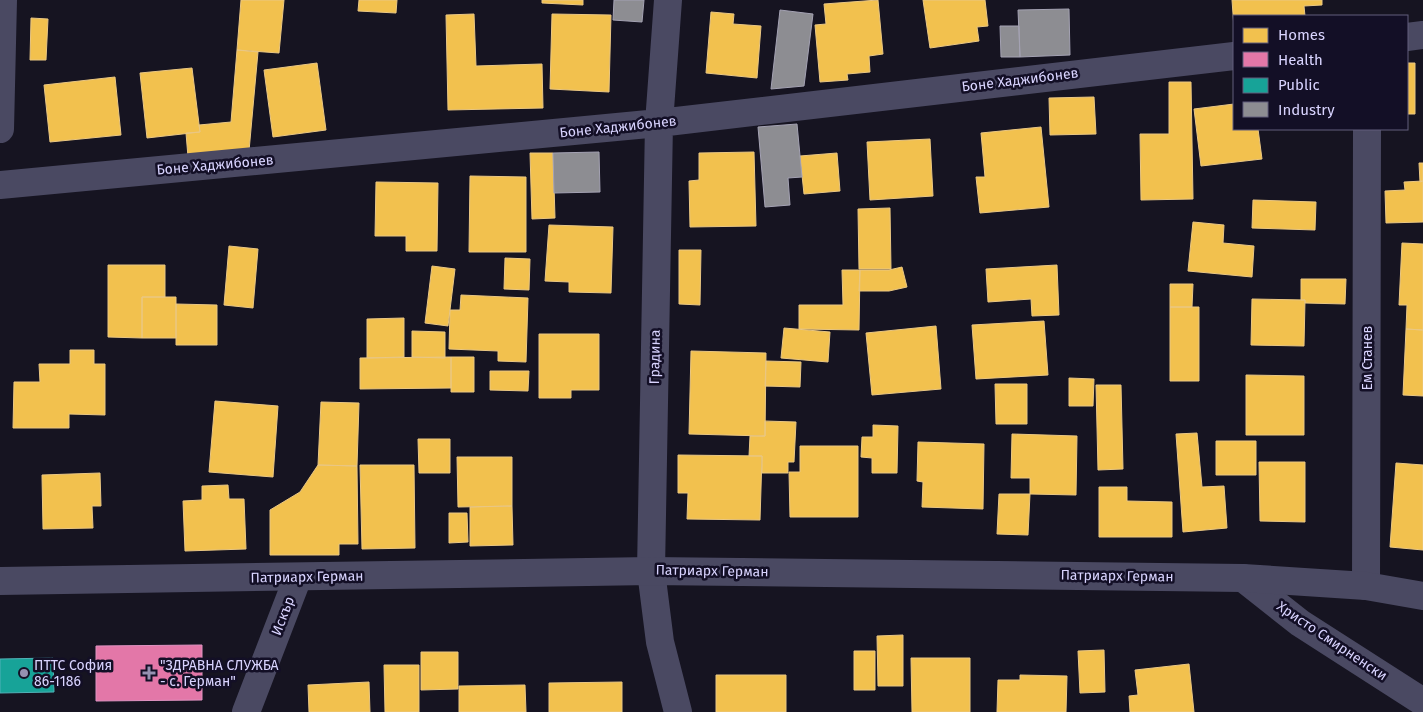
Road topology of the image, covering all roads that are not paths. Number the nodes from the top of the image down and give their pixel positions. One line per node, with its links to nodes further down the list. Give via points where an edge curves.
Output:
1 (4, 0): 7 (street)
2 (668, 0): 6 (street, Градина)
3 (1423, 35): 4 (street)
4 (1408, 37)
5 (1233, 56): 6 (street, Боне Хаджибонев)
6 (659, 123): 9 (street, Боне Хаджибонев); 10 (street, Градина)
7 (0, 129)
8 (1367, 130): 14 (street, Ем Станев)
9 (0, 185)
10 (651, 571): 11 (street, Патриарх Герман); 12 (street, Патриарх Герман); 18 (street, Градина, via 660,642)
11 (298, 577): 13 (street, Патриарх Герман); 17 (street, Искър)
12 (1243, 578): 14 (street, Патриарх Герман); 16 (street, Христо Смирненски, via 1300,623)
13 (0, 581)
14 (1366, 586): 15 (street, Патриарх Герман)
15 (1423, 596)
16 (1423, 702)
17 (246, 712)
18 (678, 712)

